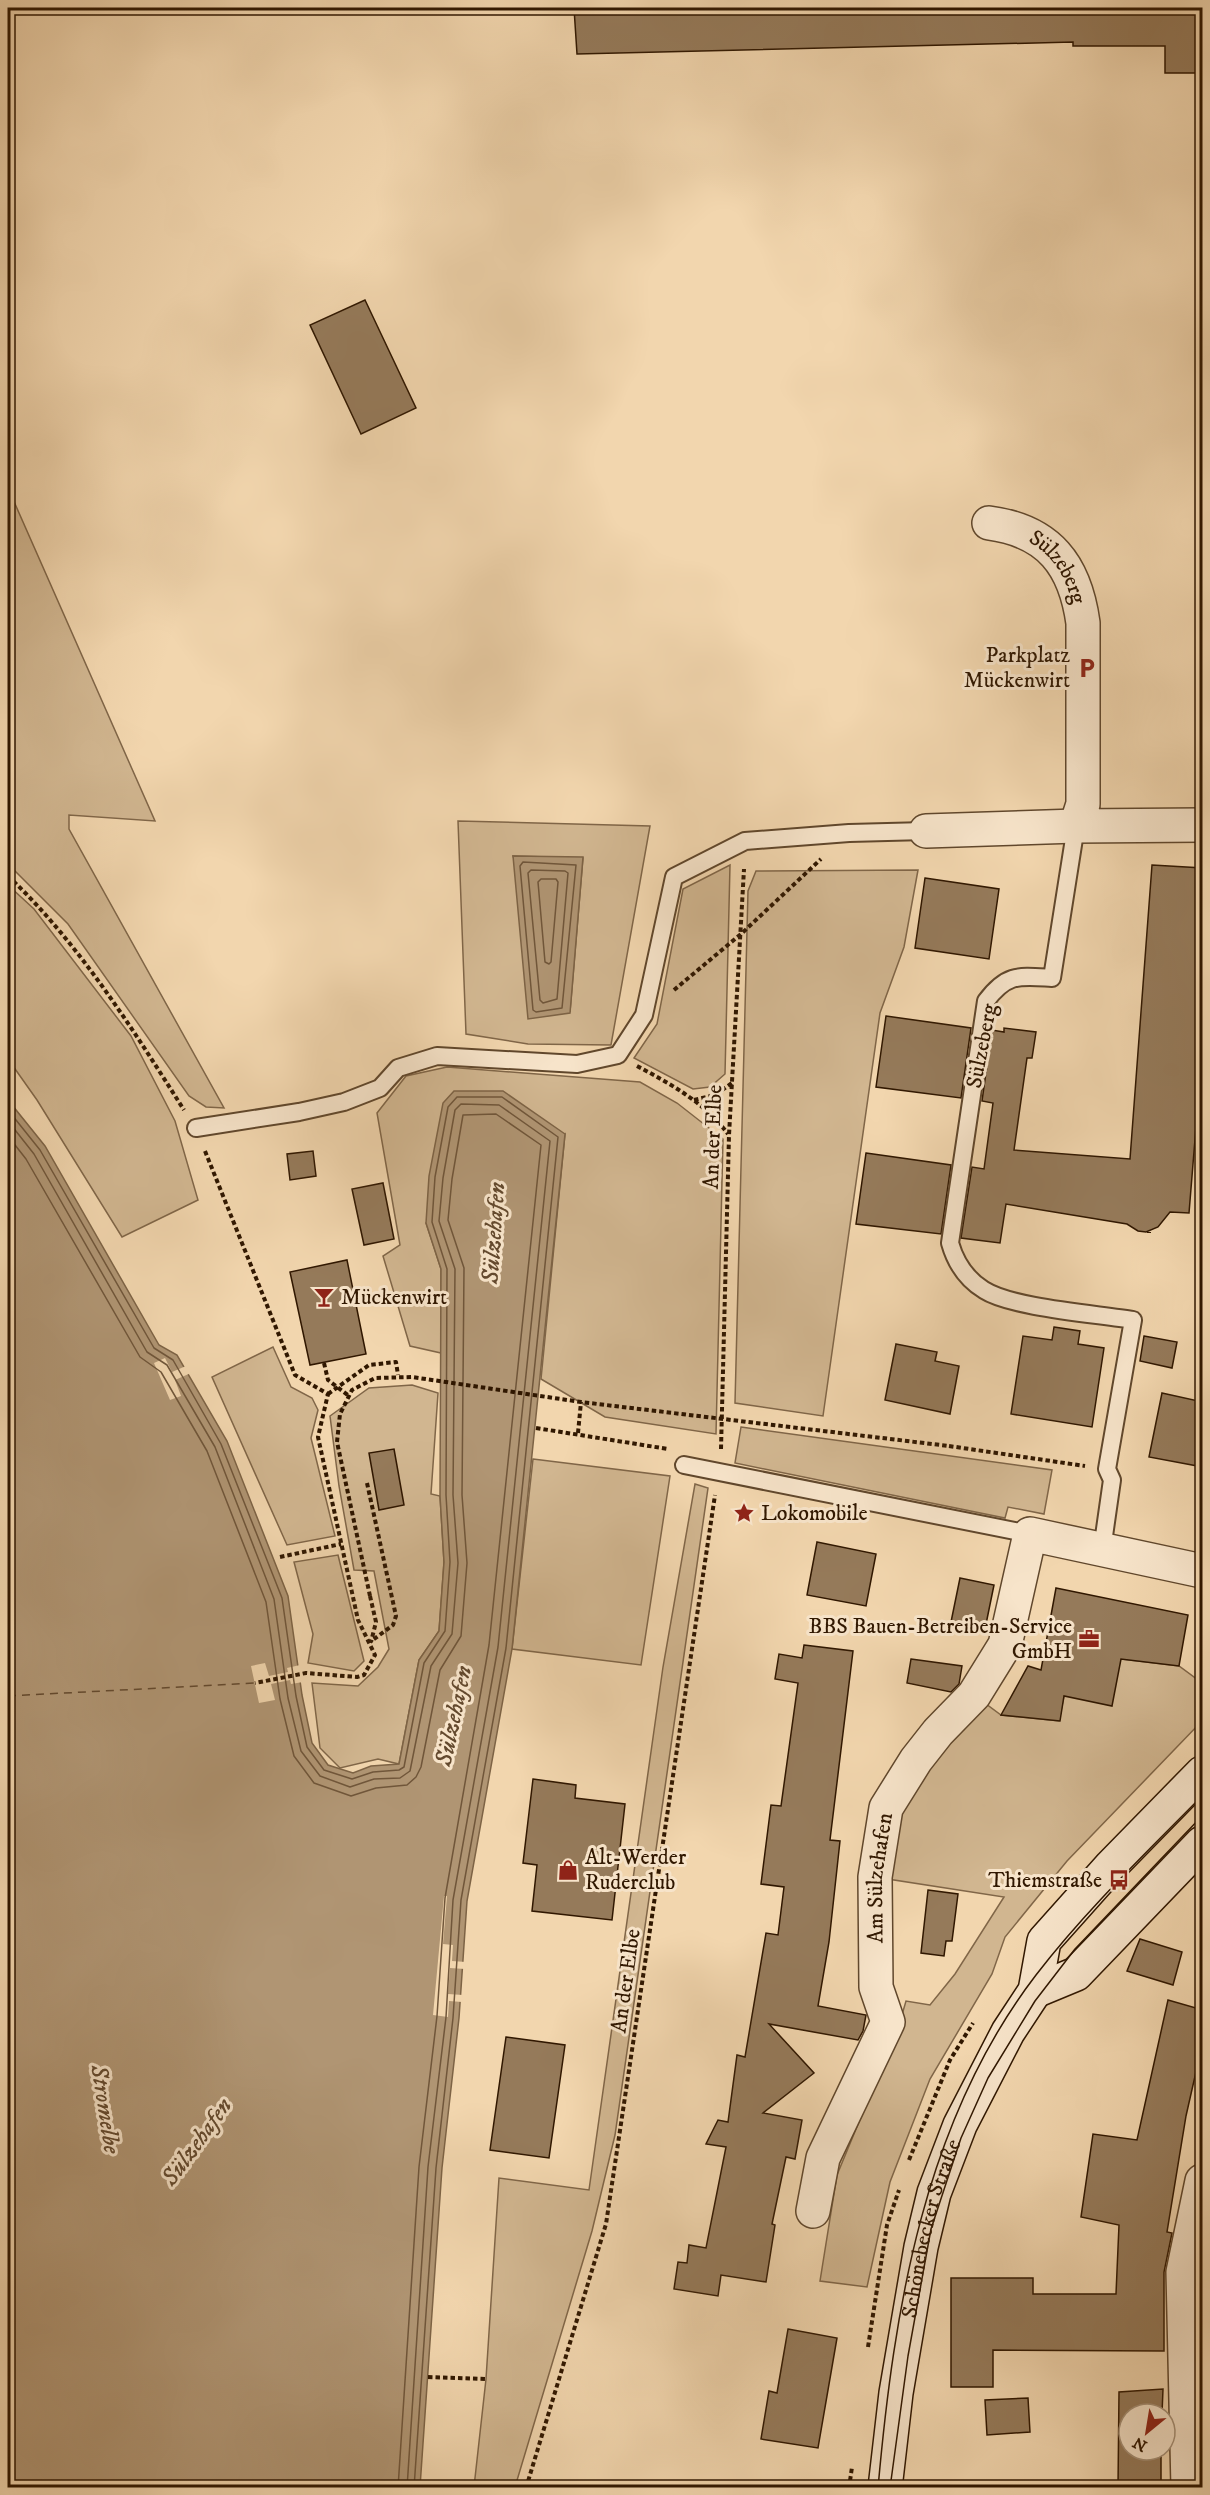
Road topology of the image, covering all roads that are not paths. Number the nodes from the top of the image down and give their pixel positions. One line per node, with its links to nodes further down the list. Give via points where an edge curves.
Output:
1 (989, 523): 3 (street, Sülzeberg, via 1026,531 1048,546 1079,595 1083,623 1083,804)
2 (1203, 825): 3 (street)
3 (1076, 826): 4 (street); 8 (lane, Sülzeberg, via 1052,978 1022,976 999,984 986,1001 950,1243 960,1268 972,1282 996,1296 1134,1320 1107,1469 1112,1480)
4 (926, 831): 5 (lane, via 849,832 745,841 674,877 644,1015 618,1055 577,1064 437,1056 398,1068 380,1088 344,1102)
5 (196, 1128)
6 (684, 1465): 7 (lane)
7 (1030, 1534): 8 (street); 14 (street, Am Sülzehafen, via 1005,1645 974,1695 916,1760 886,1808 876,1877 876,1987 888,2022 823,2158)
8 (1102, 1550): 9 (street)
9 (1203, 1571)
10 (1203, 1773): 12 (street, Schönebecker Straße, via 1044,1941)
11 (1203, 1843): 12 (street, via 1076,1974)
12 (1035, 1990): 16 (street, Schönebecker Straße, via 982,2080 934,2193 896,2393)
13 (1203, 2181): 15 (street, via 1183,2272)
14 (813, 2211)
15 (1193, 2468)
16 (885, 2487)

